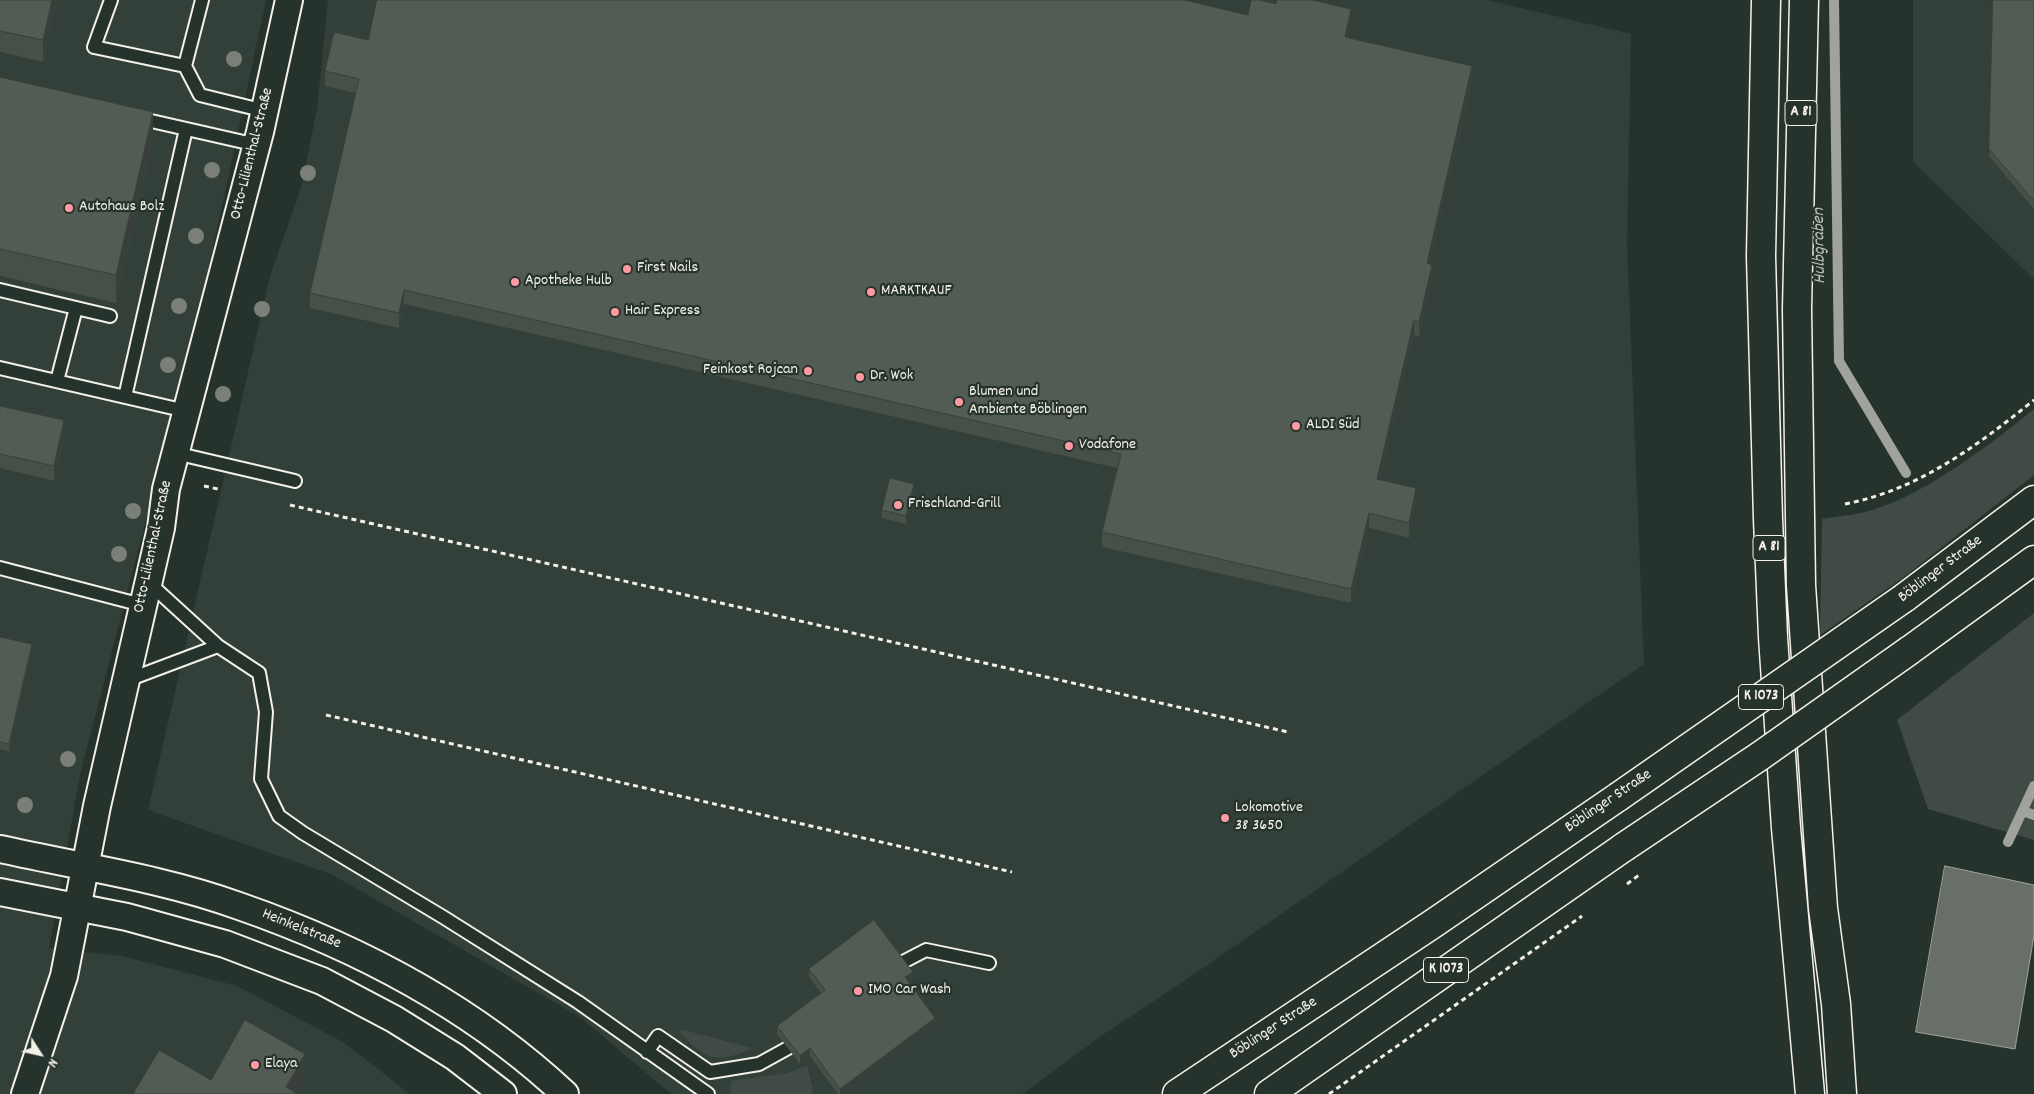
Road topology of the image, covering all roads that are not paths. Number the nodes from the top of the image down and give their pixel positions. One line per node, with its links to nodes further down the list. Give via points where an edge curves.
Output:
1 (111, 0): 6 (lane, via 94,47)
2 (202, 0): 6 (lane)
3 (289, 0): 7 (street, Otto-Lilienthal-Straße)
4 (1766, 0): 40 (main road, A 81, via 1762,256 1768,519 1786,828)
5 (1804, 0): 41 (main road, A 81, via 1798,300 1801,585 1823,908 1836,1004)
6 (186, 66): 7 (lane, via 200,95)
7 (265, 111): 10 (street, Otto-Lilienthal-Straße)
8 (130, 116): 9 (lane)
9 (186, 129): 10 (lane); 16 (lane)
10 (257, 144): 17 (street, Otto-Lilienthal-Straße)
11 (0, 290): 12 (lane)
12 (76, 308): 13 (lane); 15 (lane)
13 (110, 316)
14 (0, 368): 15 (lane)
15 (57, 381): 16 (lane)
16 (125, 397): 17 (lane)
17 (186, 411): 18 (street, Otto-Lilienthal-Straße)
18 (175, 453): 19 (lane); 23 (street, Otto-Lilienthal-Straße)
19 (295, 481)
20 (2034, 500): 38 (main road, Böblinger Straße / K 1073, bridge, via 1904,598 1434,923)
21 (2034, 560): 39 (main road, K 1073, bridge, via 1760,756)
22 (0, 568): 23 (lane)
23 (145, 594): 24 (lane); 25 (street, Otto-Lilienthal-Straße)
24 (218, 646): 25 (lane); 33 (lane, via 259,672 266,712 261,780 279,816 303,834 578,1002)
25 (125, 681): 27 (street, Otto-Lilienthal-Straße)
26 (0, 849): 27 (street, Heinkelstraße)
27 (85, 865): 29 (street, Otto-Lilienthal-Straße); 36 (street, Heinkelstraße, via 238,905 339,945 414,984 478,1026 538,1069)
28 (0, 892): 29 (street)
29 (76, 907): 34 (street, Otto-Lilienthal-Straße, via 64,976); 35 (street, via 127,917 225,944 322,981 394,1018 456,1057)
30 (901, 963): 31 (lane, via 926,950)
31 (989, 963)
32 (788, 1048): 33 (lane, via 759,1064 710,1072 658,1036)
33 (647, 1052): 37 (lane)
34 (25, 1094)
35 (503, 1094)
36 (564, 1094)
37 (708, 1094)
38 (1177, 1094)
39 (1269, 1094)
40 (1810, 1094)
41 (1842, 1094)

